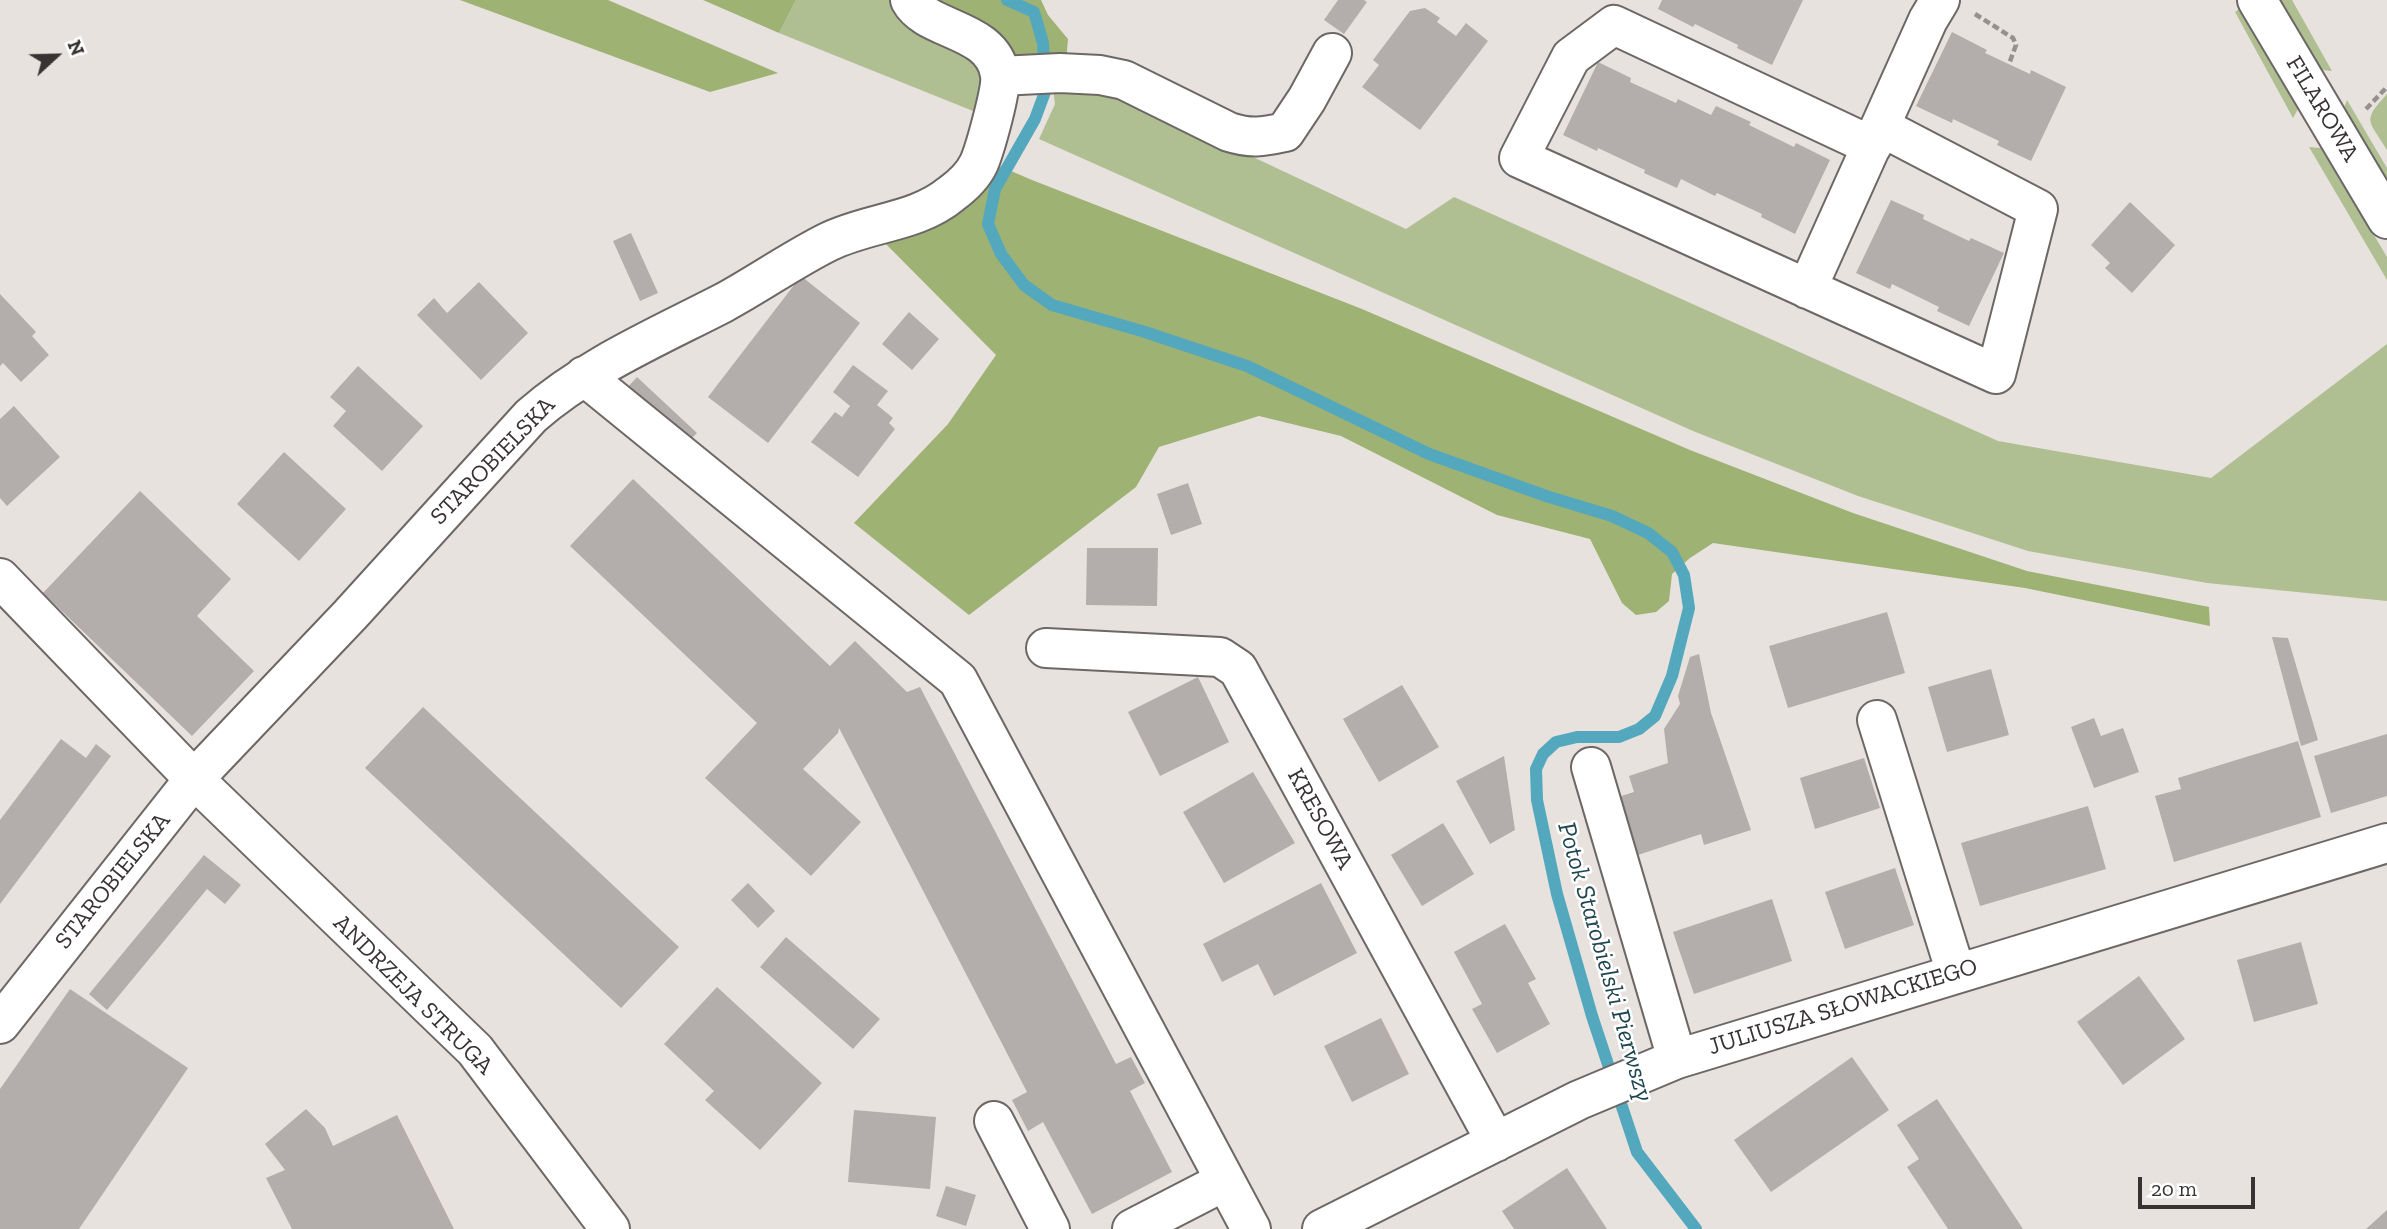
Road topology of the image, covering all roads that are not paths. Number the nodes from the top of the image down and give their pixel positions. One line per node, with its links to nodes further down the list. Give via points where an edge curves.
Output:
1 (910, 0): 5 (street, via 919,11)
2 (2257, 0): 7 (street, FILAROWA)
3 (1956, 6): 6 (street, via 1928,20)
4 (1332, 54): 5 (street, via 1285,132 1247,138 1124,80)
5 (1028, 74): 9 (street, STAROBIELSKA, via 998,95 979,162 968,180 949,196 905,218 830,241)
6 (1877, 136): 8 (street); 8 (street, via 2038,209 1996,374); 8 (street, via 1614,25 1571,57 1519,158)
7 (2387, 219)
8 (1807, 289)
9 (584, 376): 14 (street, STAROBIELSKA, via 531,416); 21 (street, via 958,680)
10 (0, 578): 14 (street, ANDRZEJA STRUGA)
11 (1046, 648): 20 (street, KRESOWA, via 1220,657 1238,668)
12 (1877, 720): 16 (street)
13 (1591, 767): 18 (street)
14 (194, 779): 17 (street, STAROBIELSKA); 22 (street, ANDRZEJA STRUGA, via 475,1050)
15 (2387, 843): 16 (street, JULIUSZA SŁOWACKIEGO)
16 (1956, 973): 18 (street, JULIUSZA SŁOWACKIEGO)
17 (0, 1024)
18 (1665, 1064): 20 (street, JULIUSZA SŁOWACKIEGO)
19 (994, 1121): 23 (street)
20 (1496, 1142): 26 (street, JULIUSZA SŁOWACKIEGO)
21 (1225, 1181): 24 (street); 25 (street)
22 (610, 1229)
23 (1050, 1229)
24 (1132, 1229)
25 (1251, 1229)
26 (1322, 1229)

